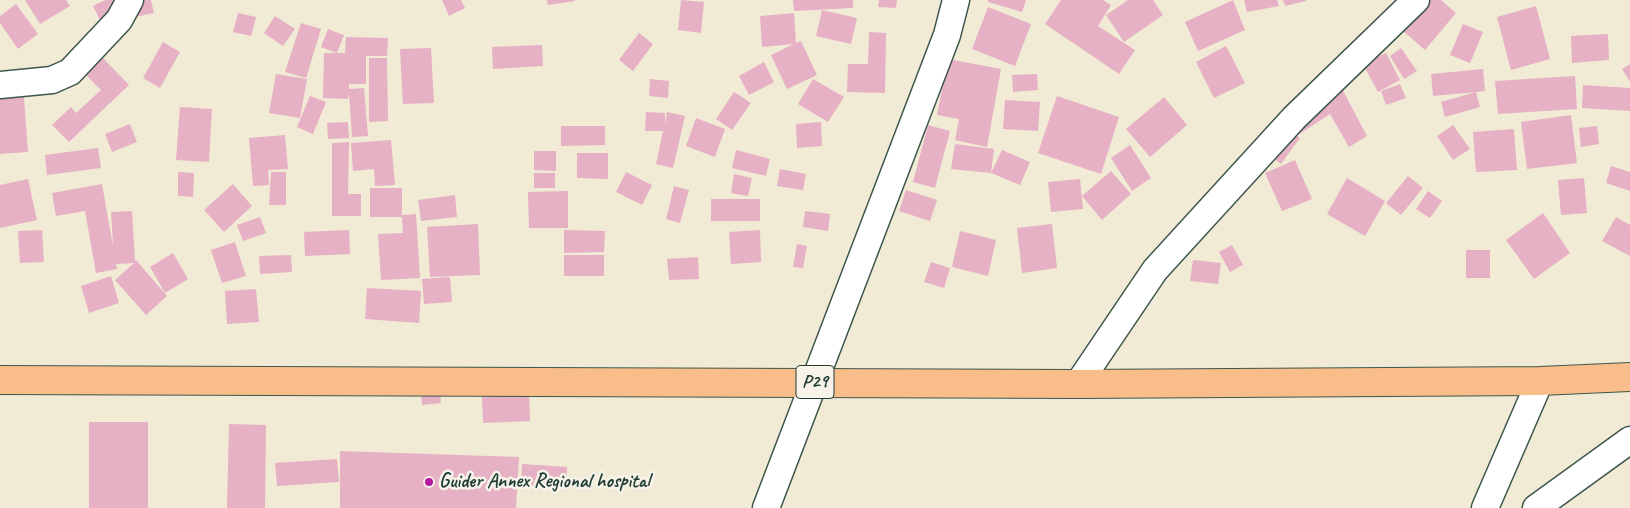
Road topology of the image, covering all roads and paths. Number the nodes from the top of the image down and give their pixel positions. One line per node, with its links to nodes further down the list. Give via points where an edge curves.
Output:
1 (130, 0): 6 (street, via 119,20 70,72 52,80)
2 (956, 0): 5 (street)
3 (970, 0): 5 (street)
4 (1416, 0): 11 (street, via 1294,118 1155,270)
5 (947, 34): 10 (street)
6 (0, 85)
7 (1630, 377): 9 (main road, P29)
8 (0, 380): 10 (main road, P29)
9 (1540, 380): 11 (main road, P29); 14 (street)
10 (814, 382): 11 (main road, P29); 13 (street)
11 (1078, 384)
12 (1630, 440): 15 (street)
13 (766, 508)
14 (1485, 508)
15 (1536, 508)

